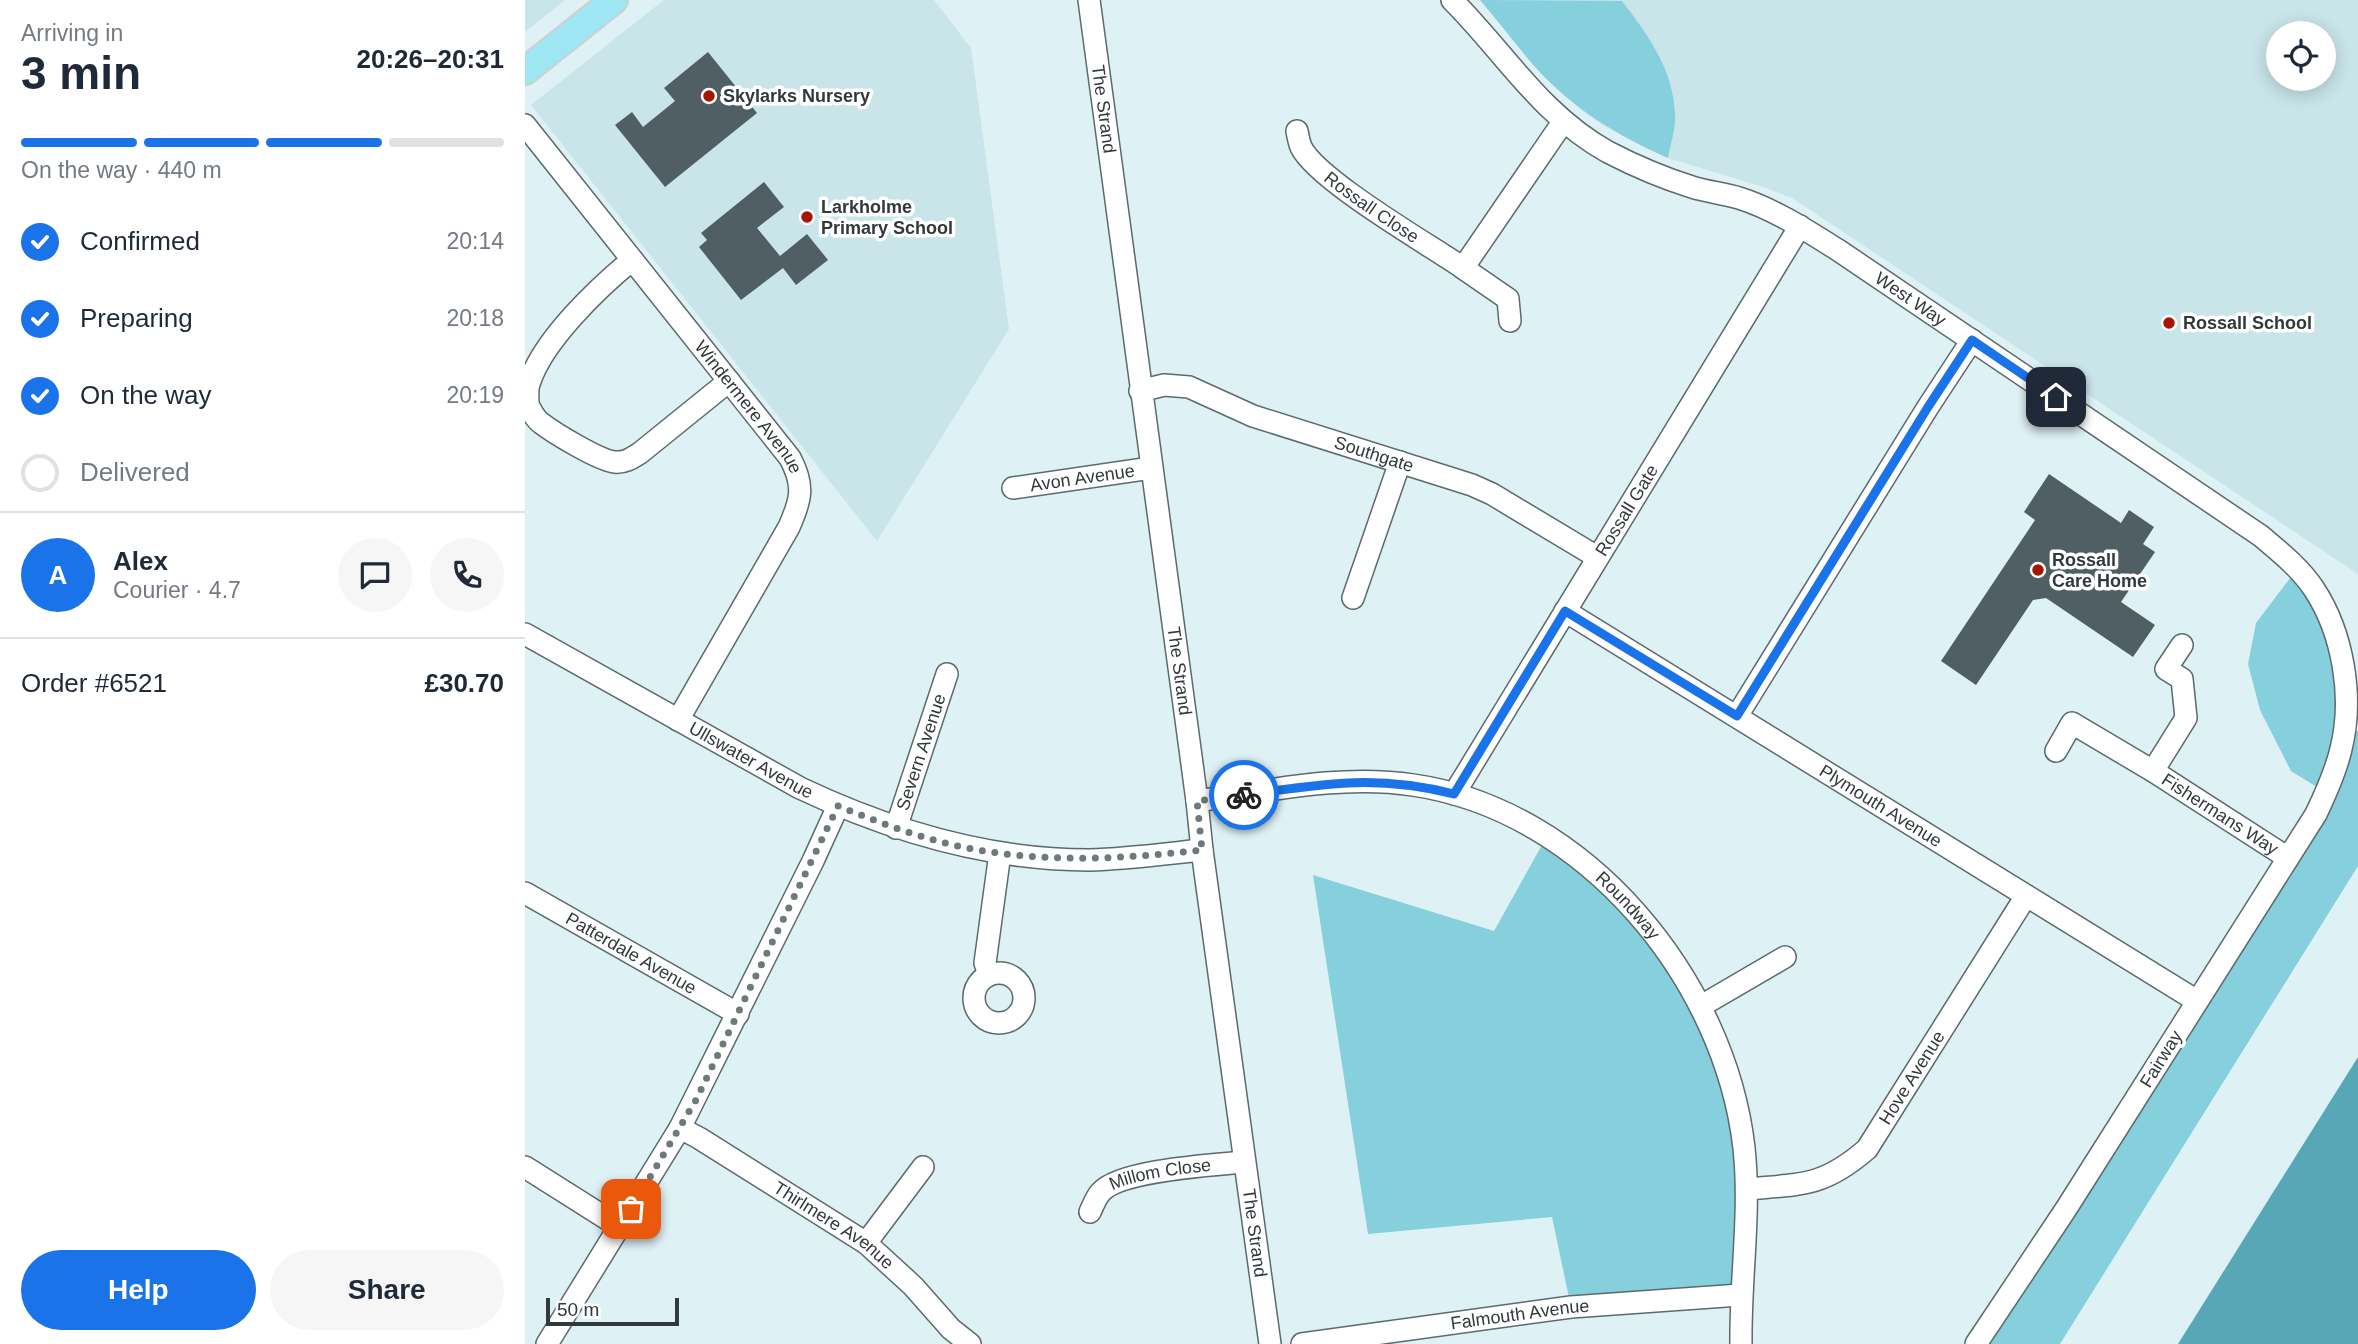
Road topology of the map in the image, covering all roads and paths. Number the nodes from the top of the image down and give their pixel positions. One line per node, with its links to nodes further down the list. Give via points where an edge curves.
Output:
1 (614, 0): 4 (main road)
2 (1089, 0): 14 (street, The Strand)
3 (1452, 0): 5 (street, West Way)
4 (525, 71)
5 (1563, 122): 8 (street, West Way, via 1651,173 1739,198); 10 (street)
6 (525, 125): 9 (street, Windermere Avenue)
7 (1297, 131): 10 (street, Rossall Close, via 1301,148 1321,170)
8 (1800, 226): 12 (street, West Way); 19 (street, Rossall Gate)
9 (632, 260): 13 (street, Windermere Avenue); 15 (street, via 591,297 554,340 535,370)
10 (1463, 268): 11 (street, Rossall Close, via 1508,299)
11 (1510, 321)
12 (1972, 340): 26 (street); 30 (street, West Way, via 2242,522 2297,569 2324,607 2346,685 2346,712)
13 (729, 381): 15 (street, via 640,453 617,463 552,431); 27 (street, Windermere Avenue, via 790,458 799,474 801,492 789,527)
14 (1140, 391): 16 (street, Southgate, via 1164,385 1189,387 1253,416); 17 (street, The Strand)
15 (526, 405)
16 (1400, 462): 19 (street, Southgate, via 1492,494); 20 (street)
17 (1151, 468): 18 (street, Avon Avenue); 33 (street, The Strand)
18 (1013, 488)
19 (1597, 557): 21 (street, Rossall Gate)
20 (1353, 598)
21 (1565, 611): 26 (street, Plymouth Avenue); 32 (street, Rossall Gate)
22 (525, 634): 27 (street, Ullswater Avenue)
23 (2182, 645): 31 (street, Fishermans Way, via 2167,669 2182,679 2186,718)
24 (947, 674): 35 (street, Severn Avenue)
25 (2053, 712): 28 (street, Fishermans Way)
26 (1737, 716): 40 (street, Plymouth Avenue)
27 (678, 720): 34 (street, Ullswater Avenue)
28 (2072, 723): 29 (street); 31 (street, Fishermans Way)
29 (2056, 751)
30 (2335, 769): 38 (street, Fairway, via 2316,814)
31 (2153, 771): 38 (street, Fishermans Way)
32 (1454, 794): 33 (street, Roundway, via 1380,781 1327,783); 44 (street, Roundway, via 1521,821 1581,861 1661,942)
33 (1197, 801): 36 (street, The Strand)
34 (838, 806): 35 (street, Ullswater Avenue); 45 (street)
35 (896, 828): 37 (street, Ullswater Avenue)
36 (1202, 850): 37 (street, Ullswater Avenue, via 1086,860); 47 (street, The Strand)
37 (1000, 853): 42 (street, via 985,962)
38 (2288, 858): 43 (street, Fairway)
39 (525, 893): 45 (street, Patterdale Avenue)
40 (2026, 896): 43 (street, Plymouth Avenue); 50 (street, Hove Avenue, via 1867,1149 1825,1178 1801,1185)
41 (1785, 957): 44 (street)
42 (989, 975)
43 (2197, 1002): 60 (street, Fairway)
44 (1701, 1006): 50 (street, Roundway, via 1735,1101)
45 (738, 1014): 46 (street)
46 (680, 1128): 52 (street); 53 (street, Thirlmere Avenue)
47 (1244, 1162): 51 (street, Millom Close, via 1140,1174 1101,1191); 57 (street, The Strand)
48 (525, 1167): 52 (street)
49 (923, 1167): 53 (street)
50 (1747, 1189): 54 (street, Roundway)
51 (1090, 1212)
52 (620, 1227): 55 (street)
53 (866, 1243): 56 (street, Thirlmere Avenue)
54 (1740, 1295): 58 (street, Falmouth Avenue, via 1571,1307); 59 (street, Roundway)
55 (547, 1344)
56 (970, 1344)
57 (1270, 1344)
58 (1302, 1344)
59 (1741, 1344)
60 (1976, 1344)

